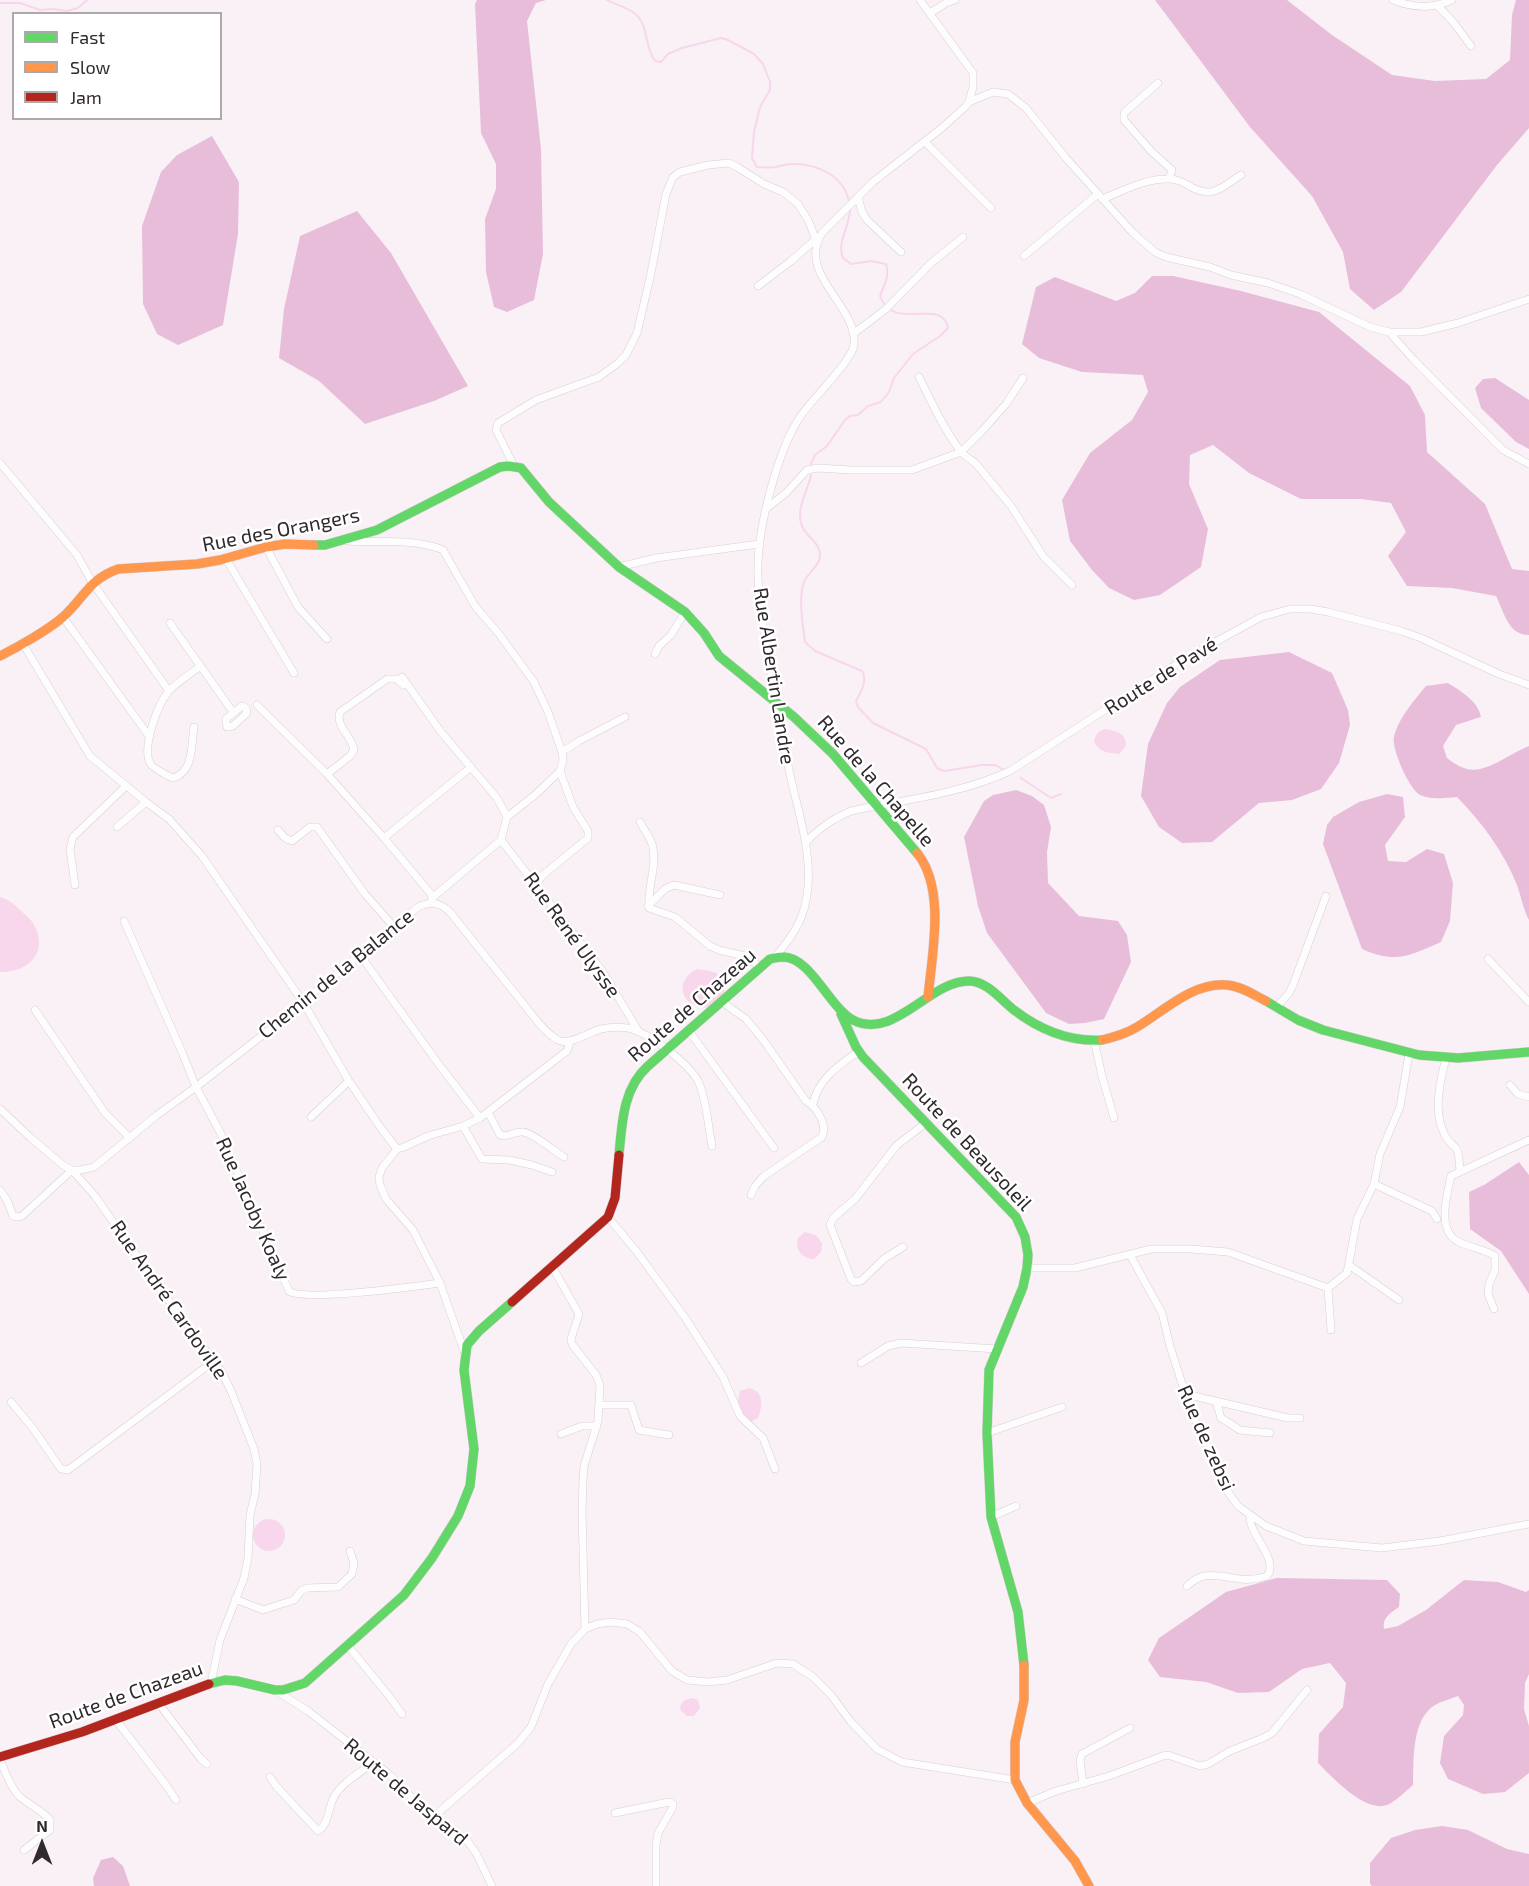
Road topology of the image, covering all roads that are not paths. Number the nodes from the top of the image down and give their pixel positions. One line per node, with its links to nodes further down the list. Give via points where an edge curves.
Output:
1 (920, 0): 6 (street)
2 (955, 0): 6 (street)
3 (1393, 0): 5 (street, via 1417,7)
4 (1452, 0): 5 (street)
5 (1438, 6): 7 (street)
6 (930, 13): 9 (street, via 973,73)
7 (1471, 46)
8 (1158, 84): 12 (street, via 1123,117 1172,170)
9 (969, 102): 10 (street); 13 (street, via 993,92 1008,94 1026,108)
10 (925, 142): 14 (street); 15 (street)
11 (1241, 175): 12 (street, via 1206,193)
12 (1169, 178): 13 (street)
13 (1100, 197): 19 (street); 22 (street, via 1155,252 1268,283)
14 (856, 199): 17 (street); 18 (street, via 867,220)
15 (991, 208)
16 (963, 237): 23 (street)
17 (816, 241): 20 (street); 23 (street, via 821,277 851,324); 29 (street, via 803,211 792,199 737,166 696,166 680,172 670,182 666,194 650,278 630,348 599,377 536,400 498,423 496,430)
18 (901, 252)
19 (1024, 256)
20 (758, 286)
21 (1529, 299): 22 (street, via 1422,332)
22 (1389, 332): 28 (street, via 1503,450)
23 (853, 334): 30 (street, Rue Albertin Landre, via 851,353 788,437)
24 (919, 377): 26 (street)
25 (1023, 378): 26 (street, via 1006,404)
26 (961, 452): 30 (street, via 912,470 807,470); 37 (street, via 977,465 1011,506 1043,556)
27 (0, 463): 36 (street, via 77,555)
28 (1529, 464)
29 (514, 466): 31 (street, Rue des Orangers, via 500,467 376,530); 35 (street, Rue de la Chapelle)
30 (767, 508): 32 (street, Rue Albertin Landre)
31 (345, 540): 33 (street, Rue des Orangers, via 325,545); 57 (street, via 405,543 445,552 475,606 534,682)
32 (759, 544): 35 (street); 50 (street, Rue Albertin Landre, via 764,629)
33 (266, 547): 34 (street, Rue des Orangers); 41 (street, via 298,607)
34 (226, 559): 36 (street, Rue des Orangers, via 118,569 99,575); 46 (street)
35 (619, 567): 38 (street, Rue de la Chapelle)
36 (92, 582): 39 (street, Rue des Orangers); 49 (street)
37 (1072, 585)
38 (685, 612): 43 (street); 50 (street, Rue de la Chapelle, via 719,656)
39 (63, 617): 42 (street, Rue des Orangers); 56 (street)
40 (170, 623): 45 (street)
41 (327, 639)
42 (23, 644): 44 (street, Rue des Orangers); 61 (street, via 90,756)
43 (655, 654)
44 (0, 656)
45 (201, 666): 49 (street); 53 (street)
46 (294, 672)
47 (402, 677): 58 (street)
48 (1529, 685): 63 (street, Route de Pavé, via 1401,631 1319,610 1290,609 1261,617 1218,640 1010,771 964,788)
49 (169, 691): 56 (street)
50 (776, 704): 63 (street, Rue de la Chapelle, via 833,754); 70 (street, Rue Albertin Landre)
51 (257, 705): 60 (street)
52 (417, 705): 60 (street, via 400,681 390,678 344,708 338,713 338,720 354,750)
53 (233, 712)
54 (625, 717): 57 (street)
55 (194, 727): 56 (street, via 188,766 176,777 150,764)
56 (149, 736)
57 (562, 752): 59 (street)
58 (471, 767): 64 (street, via 497,798); 68 (street)
59 (560, 771): 64 (street); 71 (street, via 588,838)
60 (327, 774): 68 (street)
61 (126, 786): 62 (street); 72 (street, via 73,837 70,849)
62 (146, 802): 66 (street); 84 (street, via 169,819 202,856)
63 (875, 806): 70 (street, Route de Pavé, via 834,818); 83 (street, Rue de la Chapelle, via 925,863 932,882 935,929)
64 (507, 818): 69 (street)
65 (640, 822): 76 (street, via 654,849)
66 (117, 826)
67 (278, 830): 78 (street, via 292,841 310,827 317,828)
68 (384, 838): 75 (street)
69 (501, 840): 71 (street, Rue René Ulysse); 75 (street)
70 (806, 842): 80 (street, Rue Albertin Landre, via 808,886 801,920)
71 (536, 884): 91 (street, Rue René Ulysse, via 603,972)
72 (75, 885)
73 (720, 895): 76 (street, via 674,885)
74 (1326, 896): 87 (street, via 1293,985)
75 (432, 900): 78 (street, Chemin de la Balance); 93 (street, Chemin de la Balance, via 450,912 548,1032 558,1040)
76 (648, 906): 82 (street, via 675,917 710,946 745,956)
77 (124, 921): 101 (street)
78 (394, 927): 79 (street, Chemin de la Balance)
79 (360, 955): 84 (street, Chemin de la Balance); 107 (street)
80 (774, 958): 82 (street, Route de Chazeau); 89 (street, Route de Chazeau, via 800,962)
81 (1488, 959): 86 (street)
82 (760, 967): 85 (street, Route de Chazeau)
83 (928, 997): 89 (street, Route de Chazeau, via 879,1023 861,1023); 92 (street, Route de Chazeau, via 952,984 976,982 1046,1030 1076,1040)
84 (303, 1002): 99 (street); 101 (street, Chemin de la Balance)
85 (722, 1002): 90 (street, Route de Chazeau); 103 (street, via 746,1019 806,1101)
86 (1529, 1002)
87 (1276, 1008): 92 (street, Route de Chazeau, via 1236,987 1214,986 1182,999 1120,1036); 97 (street, Route de Chazeau, via 1306,1024)
88 (35, 1010): 111 (street, via 105,1113)
89 (840, 1012): 95 (street, Route de Beausoleil)
90 (689, 1031): 94 (street, Route de Chazeau); 114 (street)
91 (639, 1032): 93 (street, via 613,1027 589,1032); 94 (street)
92 (1094, 1040): 108 (street)
93 (570, 1042): 105 (street, via 567,1051)
94 (667, 1050): 113 (street, via 698,1081); 123 (street, Route de Chazeau, via 644,1069 631,1088 613,1209)
95 (858, 1051): 103 (street, via 825,1079); 109 (street, Route de Beausoleil)
96 (1529, 1052): 98 (street, Route de Chazeau)
97 (1409, 1054): 98 (street, Route de Chazeau); 120 (street, via 1400,1107 1380,1154)
98 (1446, 1058): 118 (street, via 1439,1083 1439,1110 1443,1132 1457,1151)
99 (349, 1081): 106 (street); 115 (street)
100 (1510, 1085): 102 (street, via 1518,1094)
101 (196, 1087): 111 (street, Chemin de la Balance); 130 (street, Rue Jacoby Koaly, via 292,1294 346,1293)
102 (1529, 1097)
103 (813, 1104): 122 (street, via 824,1134 759,1179)
104 (0, 1109): 117 (street)
105 (488, 1112): 107 (street); 116 (street, via 500,1135 527,1133)
106 (311, 1117)
107 (480, 1118): 110 (street)
108 (1114, 1118)
109 (926, 1123): 125 (street, via 897,1145 830,1225 854,1282 861,1281); 129 (street, Route de Beausoleil, via 1016,1217 1025,1238)
110 (463, 1126): 115 (street); 119 (street, via 482,1159 520,1162)
111 (130, 1138): 117 (street, Chemin de la Balance, via 94,1167)
112 (1529, 1140): 118 (street)
113 (712, 1146)
114 (774, 1148)
115 (397, 1149): 130 (street, via 382,1168 380,1185 386,1199 413,1230)
116 (564, 1157)
117 (72, 1170): 121 (street, via 22,1216 13,1216); 137 (street, Rue André Cardoville)
118 (1460, 1171): 133 (street, via 1451,1176 1444,1212 1447,1229 1456,1241 1495,1256 1488,1294)
119 (552, 1173)
120 (1374, 1184): 124 (street, via 1432,1211); 127 (street, via 1357,1219)
121 (0, 1190)
122 (751, 1195)
123 (608, 1217): 128 (street); 150 (street, via 692,1328 723,1377 740,1416 763,1438)
124 (1437, 1219)
125 (903, 1247)
126 (1130, 1255): 129 (street, via 1075,1268); 131 (street, via 1151,1249 1228,1252); 139 (street, Rue de zebsi, via 1162,1313)
127 (1349, 1265): 131 (street, via 1347,1273); 132 (street)
128 (553, 1268): 136 (street, via 479,1331); 142 (street, via 579,1314 571,1339 596,1375)
129 (1027, 1268): 135 (street, Route de Beausoleil)
130 (440, 1283): 136 (street)
131 (1328, 1288): 134 (street)
132 (1399, 1299)
133 (1494, 1309)
134 (1331, 1330)
135 (997, 1349): 138 (street, via 901,1343 888,1346); 146 (street, Route de Beausoleil, via 989,1370)
136 (465, 1354): 159 (street, Route de Chazeau, via 474,1449 470,1486 458,1516 404,1595)
137 (214, 1361): 141 (street, via 68,1470 61,1468); 157 (street, Rue André Cardoville, via 231,1390 256,1464 248,1558)
138 (861, 1363)
139 (1185, 1394): 140 (street); 152 (street, Rue de zebsi, via 1223,1485)
140 (1216, 1401): 144 (street); 147 (street, via 1221,1418 1240,1430)
141 (11, 1402)
142 (600, 1405): 145 (street); 149 (street, via 631,1405 639,1430)
143 (1062, 1407): 146 (street)
144 (1300, 1418)
145 (597, 1426): 148 (street, via 582,1426); 158 (street, via 583,1480)
146 (987, 1433): 153 (street, Route de Beausoleil)
147 (1270, 1433)
148 (561, 1434)
149 (669, 1435)
150 (775, 1469)
151 (1016, 1506): 153 (street)
152 (1250, 1515): 154 (street, Rue de zebsi, via 1304,1541 1382,1548); 156 (street, via 1250,1524 1271,1567 1267,1575 1243,1580 1202,1576)
153 (992, 1517): 171 (street, Route de Beausoleil, via 1018,1612 1024,1660)
154 (1529, 1524)
155 (350, 1551): 157 (street, via 352,1574 338,1587 307,1588 294,1600 263,1610)
156 (1187, 1586)
157 (235, 1599): 160 (street, Rue André Cardoville, via 220,1640)
158 (585, 1629): 171 (street, via 611,1622 627,1624 640,1632 672,1671 687,1680 727,1680 777,1663 793,1664 831,1695 877,1749 902,1762); 176 (street, via 559,1662 531,1727)
159 (348, 1646): 161 (street, Route de Chazeau, via 305,1683); 164 (street)
160 (211, 1683): 161 (street, Route de Chazeau, via 237,1681); 163 (street, Route de Chazeau)
161 (275, 1690): 168 (street, Route de Jaspard)
162 (1307, 1690): 172 (street, via 1272,1733 1208,1764 1200,1766 1168,1755)
163 (159, 1704): 165 (street, Route de Chazeau); 169 (street)
164 (402, 1714)
165 (116, 1720): 167 (street, Route de Chazeau); 173 (street)
166 (1130, 1728): 172 (street, via 1082,1754)
167 (0, 1759): 177 (street, via 17,1794 50,1820 50,1830)
168 (373, 1762): 170 (street, via 338,1791 324,1825 318,1830); 176 (street, Route de Jaspard)
169 (207, 1764)
170 (270, 1777)
171 (1015, 1780): 174 (street, Route de Beausoleil)
172 (1083, 1784): 174 (street)
173 (176, 1800)
174 (1028, 1803): 180 (street, Route de Beausoleil, via 1075,1861)
175 (615, 1813): 179 (street, via 673,1804 658,1833)
176 (432, 1818): 178 (street, Route de Jaspard, via 466,1839)
177 (24, 1850)
178 (492, 1886)
179 (656, 1886)
180 (1089, 1886)

